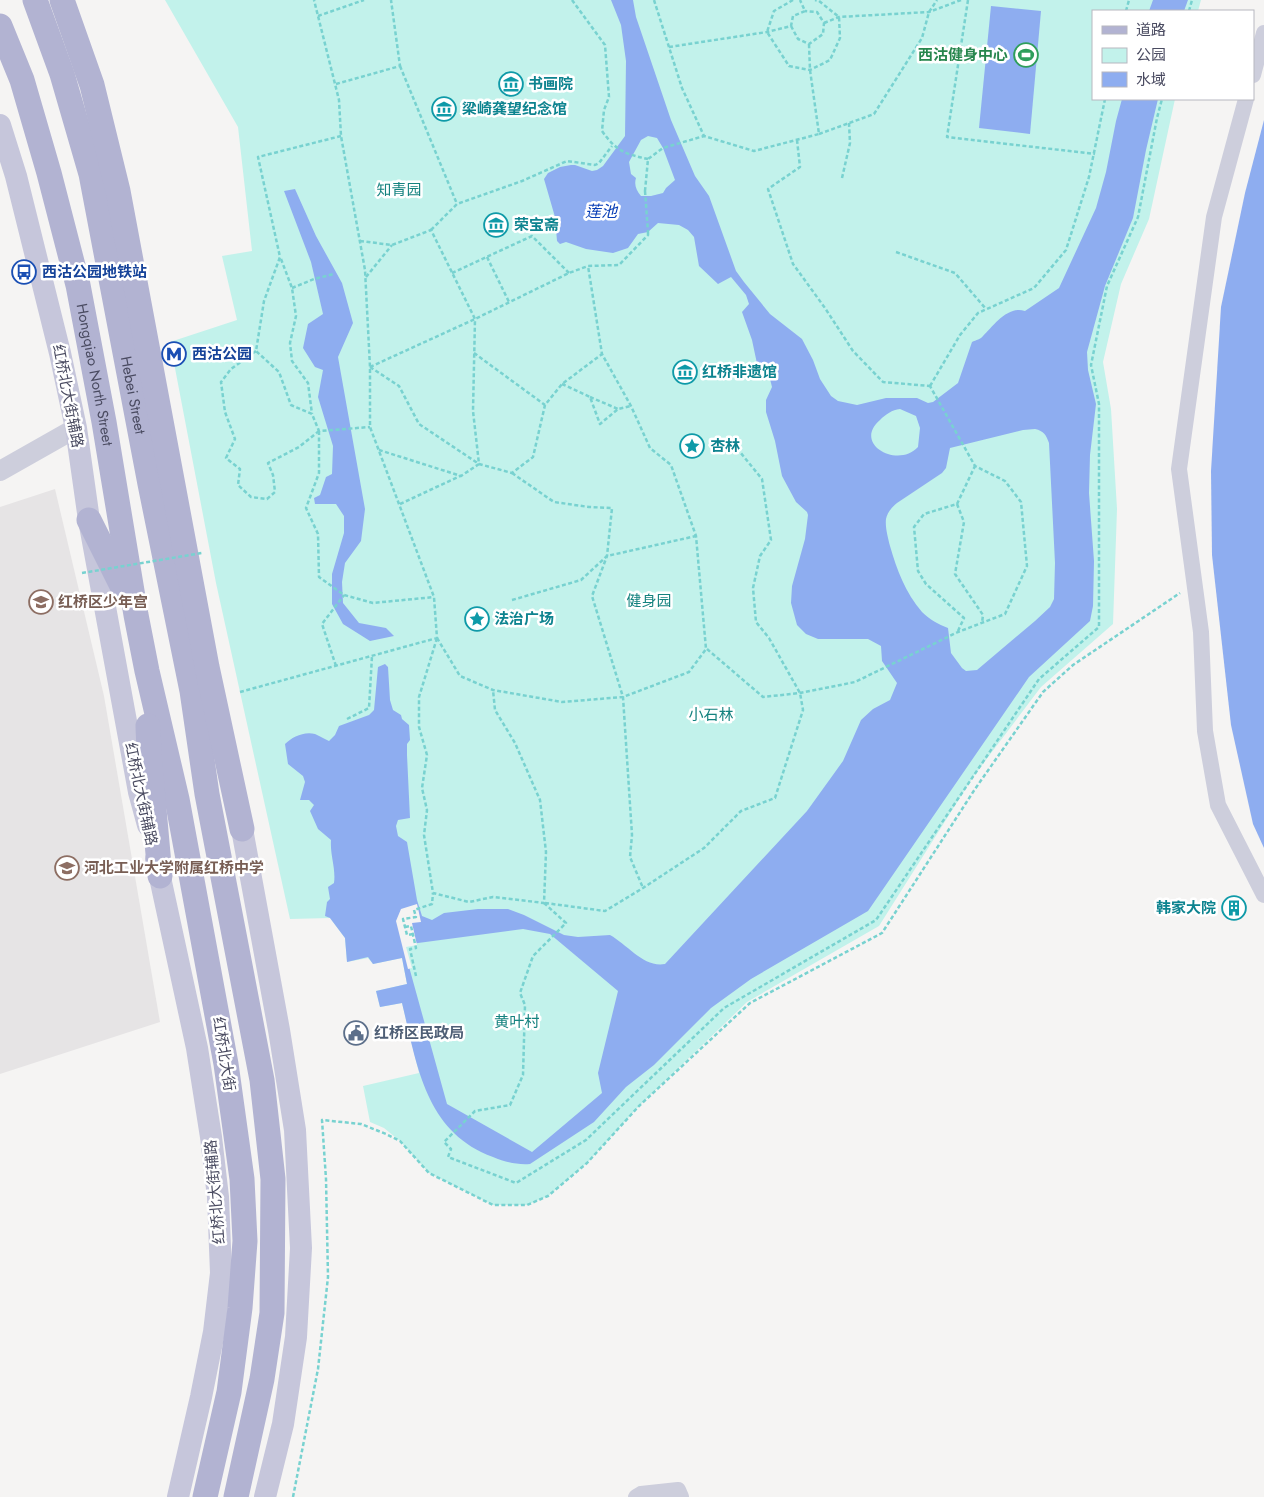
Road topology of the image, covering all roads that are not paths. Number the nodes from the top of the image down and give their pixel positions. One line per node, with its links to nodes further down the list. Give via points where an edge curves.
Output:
1 (35, 0): 13 (main road, Hebei Street, via 62,74 91,174)
2 (62, 0): 14 (main road, via 92,85 118,191 207,667)
3 (0, 26): 11 (main road, Hongqiao North Street, via 22,80 78,285)
4 (1264, 33): 5 (street)
5 (1254, 71)
6 (1246, 100): 16 (street, via 1214,217 1179,469 1202,632 1205,731 1218,805)
7 (0, 125): 8 (main road, 红桥北大街辅路, via 23,202)
8 (76, 428): 9 (street); 10 (main road, 红桥北大街辅路)
9 (0, 472)
10 (90, 520): 11 (main road); 15 (main road, 红桥北大街辅路, via 140,792)
11 (136, 615): 12 (main road, 红桥北大街)
12 (147, 671): 15 (main road, via 149,754); 19 (main road, 红桥北大街, via 177,799 226,1064 242,1179 245,1241 240,1308 229,1392)
13 (192, 692): 14 (main road, via 224,790); 20 (main road, Hebei Street, via 207,794 262,1080 273,1180 272,1313 262,1379)
14 (242, 829): 21 (main road, via 295,1130 301,1248 296,1337 283,1424)
15 (160, 876): 18 (main road, 红桥北大街辅路, via 197,1048 211,1136 218,1197 221,1273 214,1332)
16 (1264, 895)
17 (680, 1493): 22 (street, via 641,1494)
18 (178, 1497)
19 (205, 1497)
20 (236, 1497)
21 (265, 1497)
22 (636, 1497)

